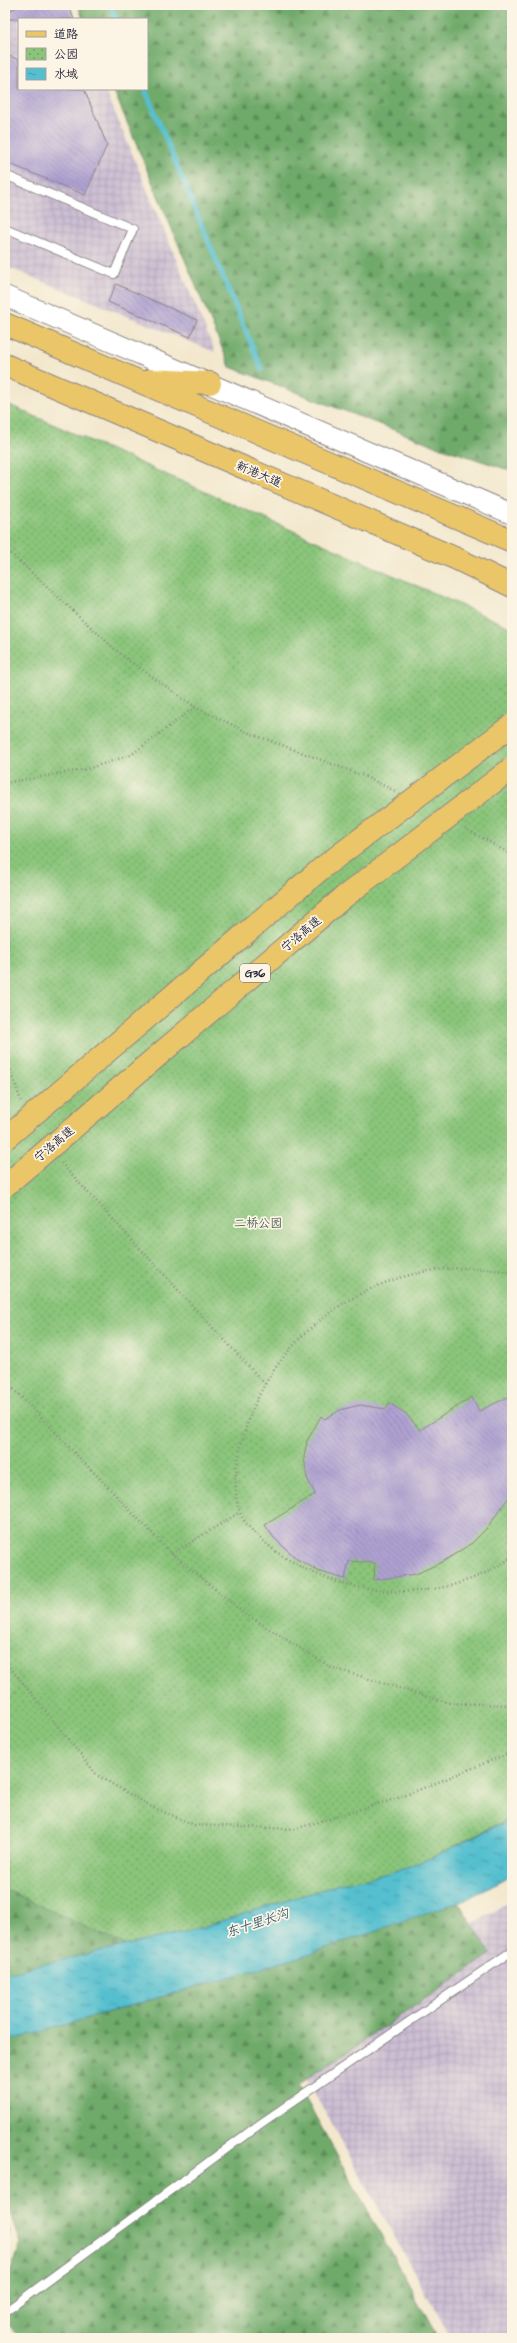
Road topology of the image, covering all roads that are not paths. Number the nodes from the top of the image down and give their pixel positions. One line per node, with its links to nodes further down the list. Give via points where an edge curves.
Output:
1 (5, 175): 2 (lane, via 133,229 114,274)
2 (5, 228)
3 (5, 296): 7 (street)
4 (5, 324): 6 (main road)
5 (5, 364): 10 (main road, 新港大道, via 450,556)
6 (136, 380): 7 (main road); 9 (main road)
7 (210, 383): 8 (street)
8 (512, 514)
9 (512, 541)
10 (512, 586)
11 (512, 725): 13 (main road, bridge, via 322,868)
12 (512, 768): 14 (main road, 宁洛高速 / G36, bridge, via 344,897)
13 (5, 1139)
14 (5, 1186)
15 (512, 1951): 16 (lane, via 260,2124)
16 (5, 2312)

